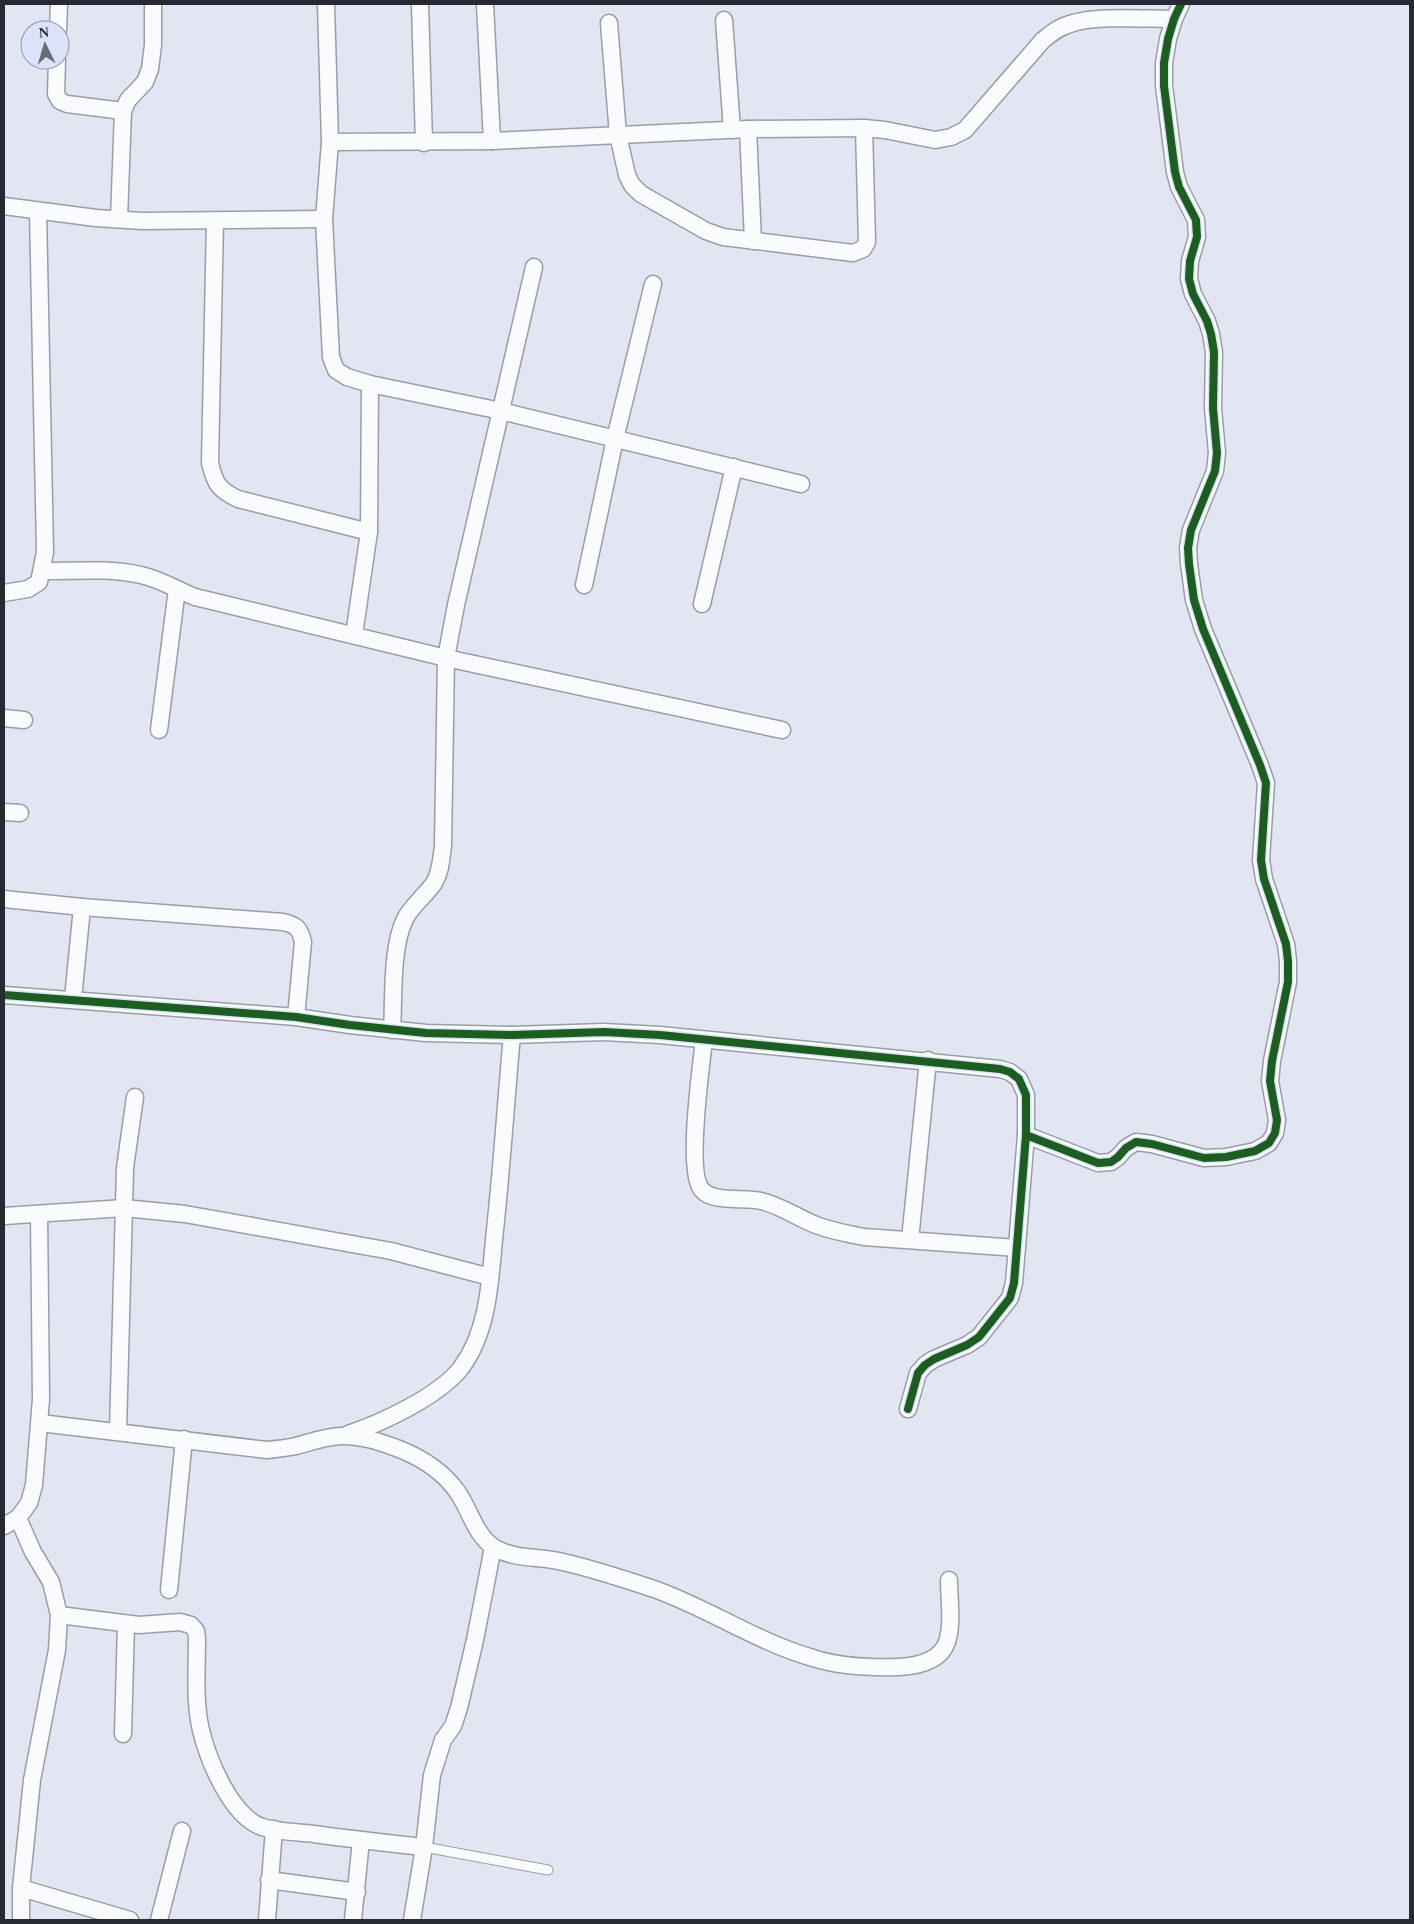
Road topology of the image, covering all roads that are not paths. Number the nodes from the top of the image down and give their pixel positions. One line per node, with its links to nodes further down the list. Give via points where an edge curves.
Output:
1 (59, 4): 8 (street)
2 (153, 4): 12 (street, via 150,69 145,82 128,100)
3 (326, 4): 17 (street)
4 (420, 4): 18 (street)
5 (485, 4): 16 (street)
6 (1181, 4): 7 (street)
7 (1174, 19): 13 (street, via 1090,20 1057,29 1043,40 965,130 951,137 935,140); 54 (street, via 1164,63 1164,86 1174,172 1196,220 1197,237 1189,279 1192,294 1207,321 1214,352 1213,408 1217,453 1214,471 1191,530 1188,564 1202,630 1266,783 1261,860 1288,961 1288,982 1270,1081 1277,1120 1269,1143 1255,1151 1226,1157 1204,1158 1136,1142 1111,1162 1098,1162)
8 (58, 20)
9 (724, 20): 14 (street)
10 (609, 23): 15 (street)
11 (57, 70): 12 (street, via 56,94 60,101)
12 (123, 111): 21 (street)
13 (864, 128): 14 (street); 24 (street, via 867,242 863,249 853,253)
14 (740, 129): 15 (street); 24 (street)
15 (618, 135): 16 (street); 24 (street, via 627,174 641,194 706,231)
16 (492, 141): 18 (street)
17 (330, 142): 18 (street); 22 (street)
18 (424, 143)
19 (4, 206): 20 (street)
20 (38, 211): 21 (street); 33 (street, via 46,552)
21 (119, 219): 23 (street)
22 (324, 219): 23 (street); 27 (street, via 331,357 336,370)
23 (214, 221): 32 (street, via 210,463 213,477 223,492 238,500)
24 (753, 241)
25 (534, 267): 28 (street)
26 (653, 284): 29 (street)
27 (370, 384): 28 (street); 32 (street)
28 (501, 411): 29 (street); 39 (street)
29 (615, 439): 30 (street); 34 (street)
30 (734, 468): 31 (street); 37 (street)
31 (801, 484)
32 (369, 532): 38 (street)
33 (43, 571): 35 (street, via 125,572 160,580); 36 (street, via 39,582 28,589)
34 (584, 585)
35 (177, 590): 38 (street); 42 (street)
36 (4, 593)
37 (702, 604)
38 (354, 635): 39 (street)
39 (446, 658): 43 (street); 49 (street, via 440,868 434,883 413,906 399,933)
40 (4, 718): 41 (street)
41 (24, 720)
42 (159, 730)
43 (782, 730)
44 (4, 899): 45 (street)
45 (82, 907): 47 (street); 48 (street, via 295,925 301,931 303,942)
46 (4, 994): 47 (street)
47 (73, 999): 48 (street)
48 (296, 1017): 49 (street)
49 (392, 1030): 50 (street)
50 (512, 1035): 51 (street, via 604,1032); 60 (street, via 503,1164)
51 (704, 1040): 52 (street); 58 (street, via 694,1155 696,1177 702,1190 716,1198 761,1201 840,1232)
52 (928, 1060): 54 (street, via 1000,1069 1014,1075 1026,1095); 58 (street)
53 (135, 1097): 55 (street, via 125,1168)
54 (1026, 1135): 59 (street)
55 (124, 1208): 56 (street); 60 (street, via 185,1214 391,1251); 63 (street)
56 (39, 1214): 57 (street); 62 (street)
57 (4, 1216)
58 (910, 1240): 59 (street)
59 (1017, 1248): 61 (street, via 1010,1298 979,1337 925,1365 914,1383)
60 (490, 1276): 64 (street, via 480,1334 461,1368 435,1393 371,1427)
61 (908, 1409)
62 (40, 1423): 63 (street); 66 (street, via 34,1485 29,1503)
63 (118, 1431): 65 (street)
64 (341, 1436): 65 (street, via 267,1450); 67 (street, via 371,1439 432,1465 456,1490 474,1525)
65 (184, 1439): 69 (street)
66 (11, 1522): 70 (street, via 50,1582)
67 (493, 1547): 68 (street, via 515,1556 560,1561 602,1572 670,1595 754,1636 814,1659 867,1668 910,1667 928,1662 940,1654 947,1643 949,1628); 76 (street, via 460,1708 443,1740 432,1775)
68 (949, 1580)
69 (169, 1590)
70 (59, 1615): 71 (street); 79 (street, via 57,1650 32,1780)
71 (126, 1624): 72 (street); 73 (street, via 180,1622 191,1625 196,1631 197,1697 201,1730 209,1753 242,1815 261,1827)
72 (123, 1734)
73 (274, 1829): 75 (street); 78 (street)
74 (182, 1831): 83 (street)
75 (361, 1840): 76 (street); 80 (street)
76 (424, 1847): 77 (lane); 86 (street)
77 (548, 1870)
78 (269, 1880): 80 (street); 84 (street)
79 (21, 1888): 81 (street); 82 (street)
80 (357, 1892): 85 (street)
81 (21, 1920)
82 (130, 1920)
83 (159, 1920)
84 (267, 1920)
85 (353, 1920)
86 (412, 1920)

